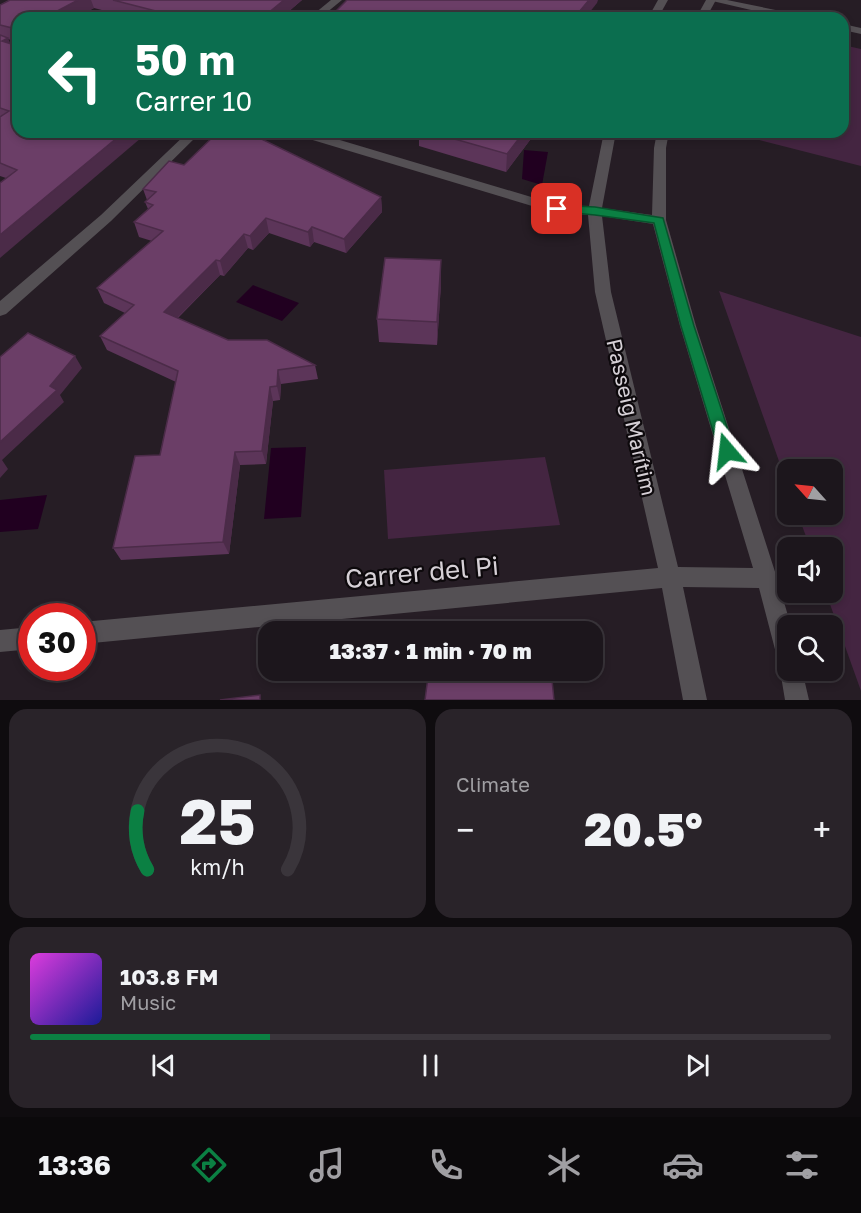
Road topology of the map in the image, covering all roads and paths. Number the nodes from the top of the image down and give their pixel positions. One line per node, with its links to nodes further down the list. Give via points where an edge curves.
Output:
1 (338, 0): 3 (street)
2 (712, 0): 4 (street)
3 (322, 12)
4 (771, 12)
5 (189, 138): 11 (street, via 106,218)
6 (320, 138): 9 (street, via 557,209)
7 (609, 138): 9 (street, Passeig Marítim)
8 (662, 138): 10 (street)
9 (595, 211): 10 (street); 12 (street, Passeig Marítim, via 603,292)
10 (659, 220): 13 (street)
11 (0, 310)
12 (670, 577): 13 (street, Carrer del Pi); 15 (street, Carrer del Pi); 19 (street, Passeig Marítim)
13 (767, 578): 14 (street)
14 (777, 616)
15 (96, 632)
16 (18, 639): 17 (street)
17 (0, 641)
18 (793, 681): 20 (street)
19 (695, 700)
20 (797, 700)

